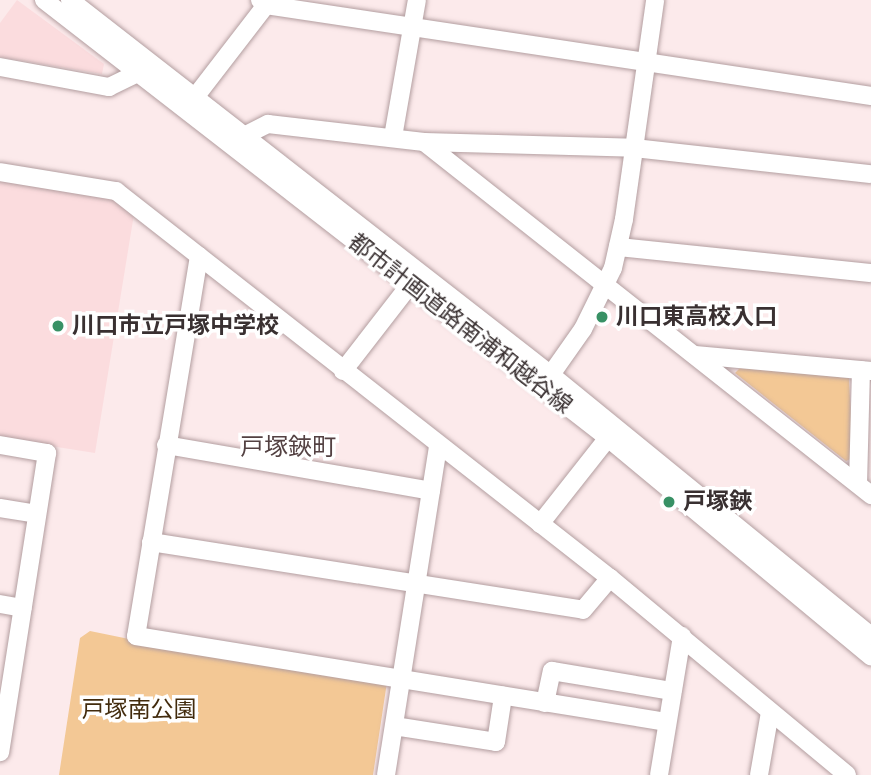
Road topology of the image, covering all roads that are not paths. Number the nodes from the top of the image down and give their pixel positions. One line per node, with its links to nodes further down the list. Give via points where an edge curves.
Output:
1 (44, 0): 9 (street, 都市計画道路南浦和越谷線)
2 (70, 0): 11 (street, 都市計画道路南浦和越谷線)
3 (417, 0): 6 (street)
4 (655, 0): 7 (street)
5 (263, 2): 6 (street); 11 (street)
6 (413, 27): 7 (street); 13 (street)
7 (647, 63): 10 (street); 15 (street)
8 (0, 67): 9 (street, via 109,86)
9 (138, 73): 11 (street, 都市計画道路南浦和越谷線)
10 (871, 96)
11 (189, 104): 12 (street, 都市計画道路南浦和越谷線); 21 (street, 都市計画道路南浦和越谷線)
12 (244, 136): 13 (street, via 268,124); 21 (street, 都市計画道路南浦和越谷線)
13 (393, 138): 14 (street)
14 (424, 142): 15 (street); 22 (street)
15 (634, 148): 17 (street); 18 (street)
16 (0, 172): 19 (street, via 116,191)
17 (871, 174)
18 (618, 247): 20 (street); 22 (street)
19 (199, 256): 25 (street); 29 (street)
20 (871, 273)
21 (414, 279): 25 (street); 26 (street, 都市計画道路南浦和越谷線)
22 (606, 284): 23 (street); 26 (street)
23 (695, 355): 24 (street); 31 (street)
24 (866, 370): 31 (street)
25 (343, 371): 30 (street)
26 (547, 381): 27 (street, 都市計画道路南浦和越谷線); 42 (street, 都市計画道路南浦和越谷線)
27 (608, 438): 35 (street); 43 (street, 都市計画道路南浦和越谷線)
28 (0, 445): 34 (street, via 47,453)
29 (166, 445): 32 (street); 36 (street)
30 (438, 447): 32 (street); 35 (street)
31 (864, 490)
32 (431, 491): 38 (street)
33 (0, 508): 34 (street)
34 (37, 514): 40 (street)
35 (540, 524): 37 (street)
36 (151, 542): 38 (street); 44 (street, via 136,636)
37 (610, 578): 38 (street, via 583,610); 41 (street)
38 (416, 585): 44 (street)
39 (0, 604): 40 (street)
40 (23, 608): 47 (street)
41 (682, 636): 45 (street); 49 (street)
42 (871, 636)
43 (871, 656)
44 (401, 680): 46 (street); 51 (street)
45 (672, 691): 48 (street, via 552,671); 50 (street)
46 (503, 696): 48 (street); 51 (street, via 496,742)
47 (4, 702): 52 (street)
48 (545, 703): 50 (street)
49 (770, 712): 55 (street); 56 (street)
50 (667, 722): 54 (street)
51 (394, 726): 53 (street)
52 (0, 751)
53 (386, 775)
54 (659, 775)
55 (759, 775)
56 (847, 775)

